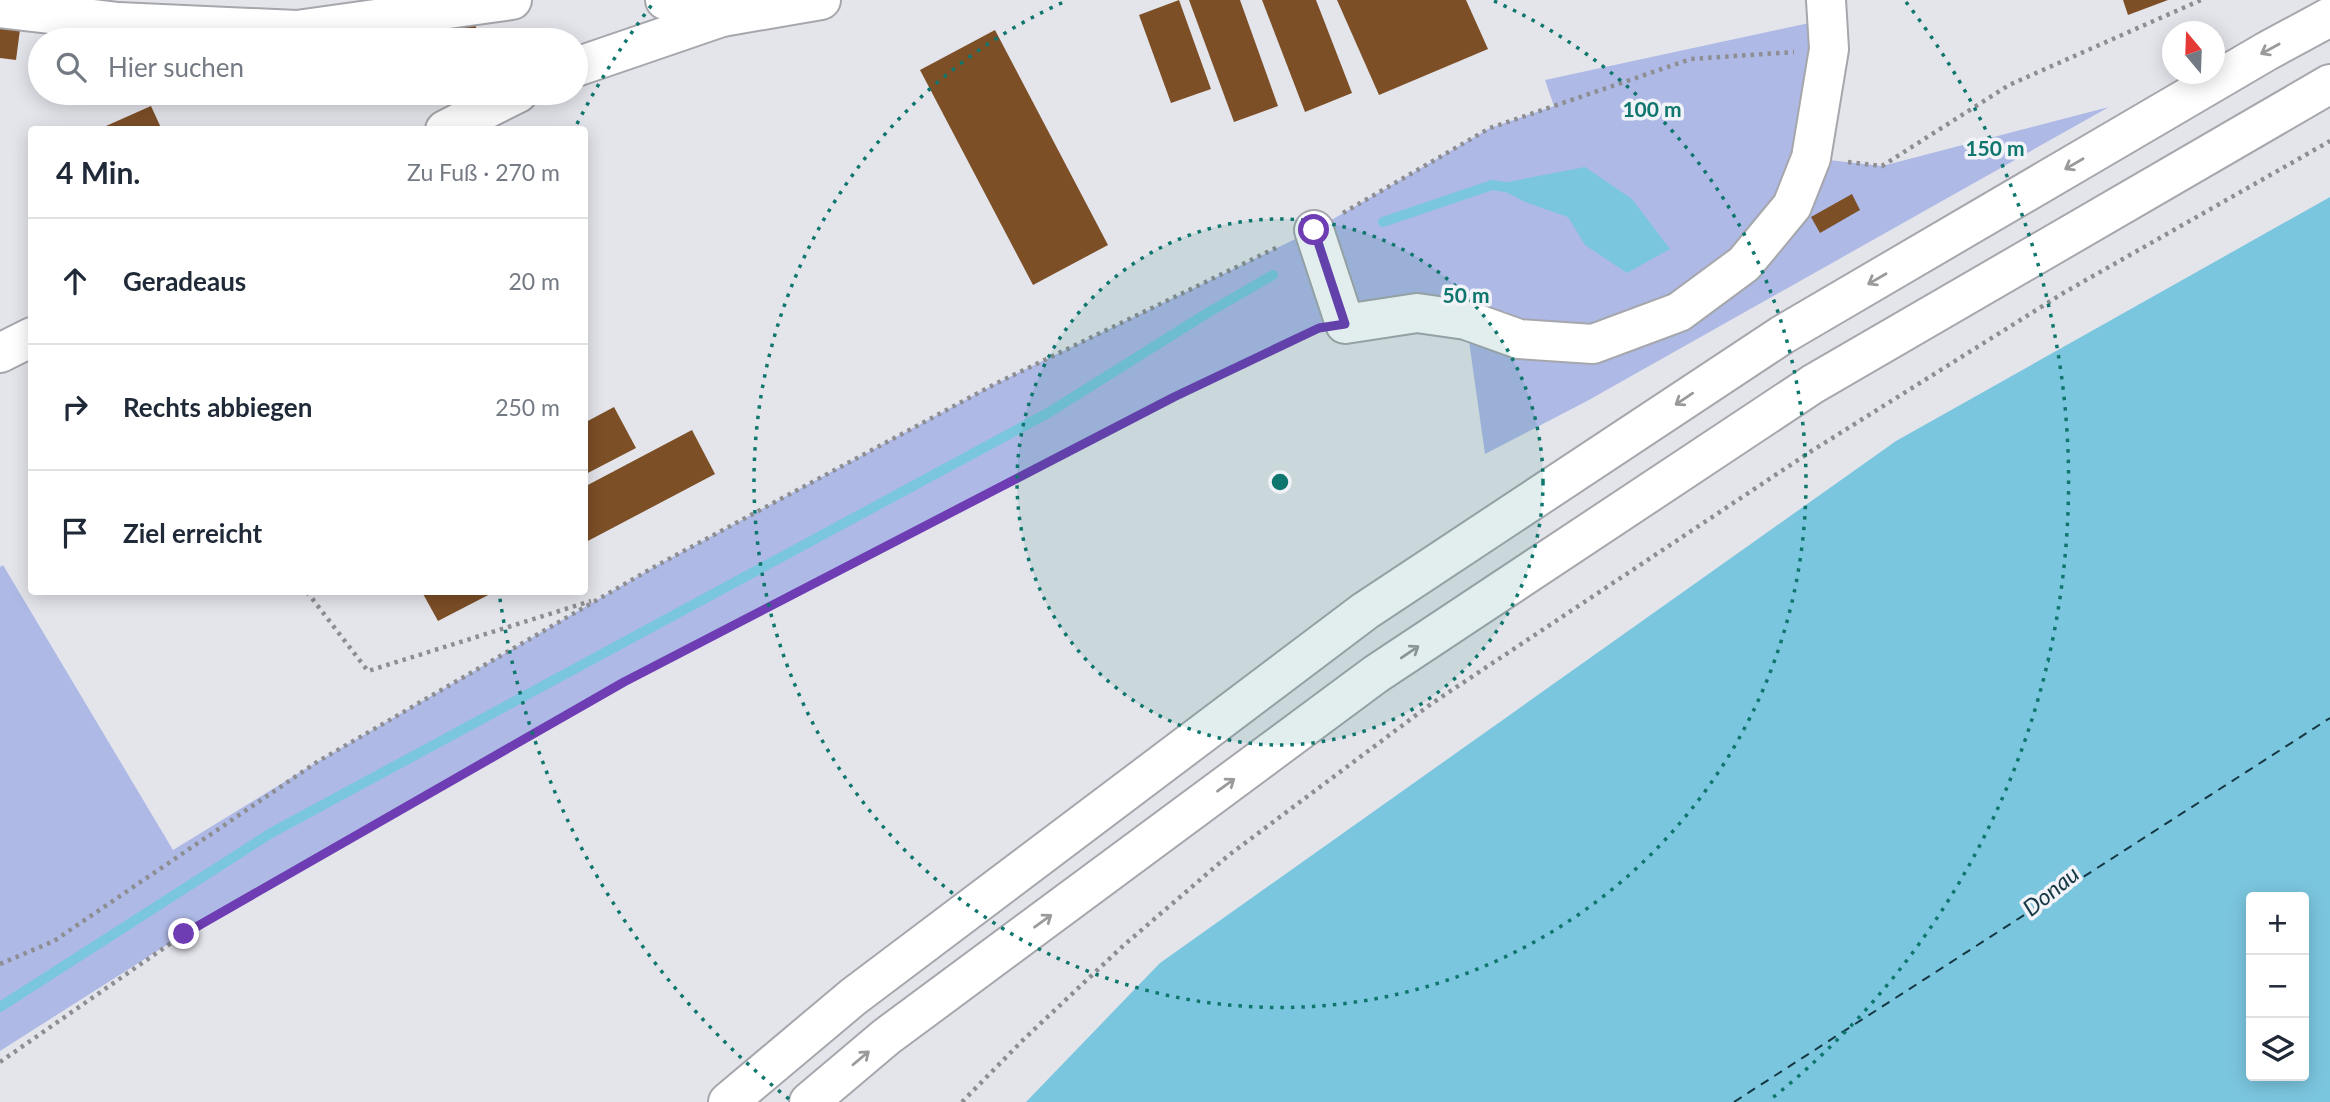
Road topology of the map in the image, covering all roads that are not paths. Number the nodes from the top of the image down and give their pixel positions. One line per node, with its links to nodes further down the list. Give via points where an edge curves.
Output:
1 (512, 0): 9 (main road)
2 (665, 0): 6 (main road)
3 (821, 0): 6 (main road)
4 (1826, 0): 14 (main road, via 1829,49 1811,158 1792,206 1744,264 1679,312 1592,344 1519,339 1466,320 1417,313 1345,324)
5 (0, 8): 8 (main road, via 118,22)
6 (722, 17): 10 (main road)
7 (2330, 17): 17 (main road, one-way to 17, via 1782,335 1365,611 852,998)
8 (252, 28)
9 (311, 28)
10 (588, 63)
11 (2330, 83): 18 (main road, one-way to 11, via 886,1037 1376,674 1813,384)
12 (494, 105): 13 (main road)
13 (453, 126)
14 (1314, 230)
15 (28, 339): 16 (main road)
16 (0, 353)
17 (728, 1102)
18 (809, 1102)

